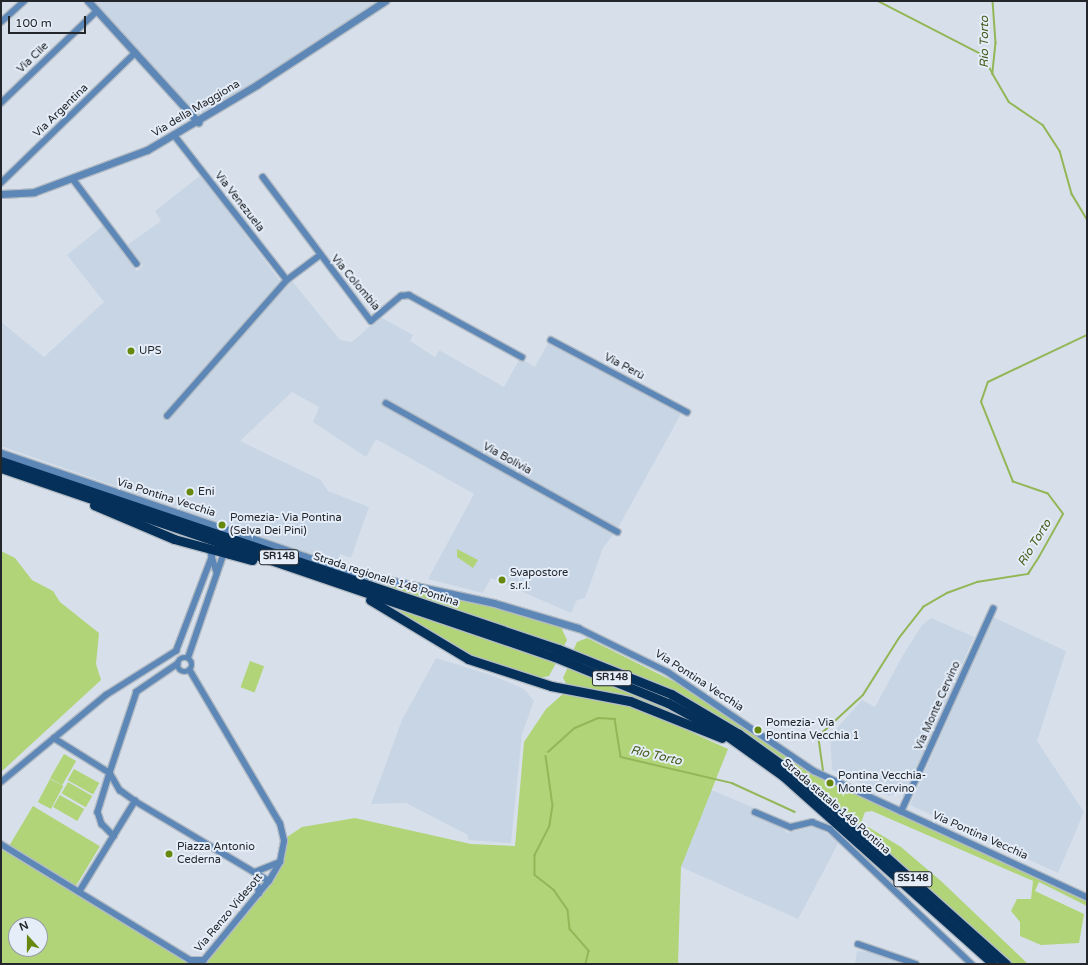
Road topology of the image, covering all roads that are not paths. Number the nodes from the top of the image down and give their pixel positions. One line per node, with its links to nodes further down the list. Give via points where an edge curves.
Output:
1 (24, 1): 5 (street)
2 (88, 1): 4 (street)
3 (385, 1): 8 (street, Via della Maggiona)
4 (97, 11): 6 (street); 7 (street, Via Cile)
5 (1, 22)
6 (135, 53): 8 (street); 12 (street, Via Argentina)
7 (1, 103)
8 (198, 122): 9 (street, Via della Maggiona)
9 (175, 136): 11 (street, Via della Maggiona, via 132,158); 16 (street, Via Venezuela)
10 (263, 178): 14 (street, Via Colombia)
11 (73, 179): 13 (street, Via della Maggiona, via 28,193); 15 (street)
12 (1, 183)
13 (1, 194)
14 (319, 256): 16 (street); 18 (street, Via Colombia, via 371,320 401,296 409,295)
15 (137, 264)
16 (287, 280): 21 (street)
17 (551, 340): 20 (street, Via Perù)
18 (522, 357)
19 (386, 403): 26 (street, Via Bolivia)
20 (687, 412)
21 (167, 416)
22 (1, 453): 33 (street, Via Pontina Vecchia, via 351,572 488,601)
23 (1, 460): 34 (highway, Strada regionale 148 Pontina / SR148)
24 (1, 468): 25 (highway, Strada regionale 148 Pontina / SR148)
25 (68, 491): 27 (highway, via 116,515); 29 (highway, Strada regionale 148 Pontina / SR148)
26 (618, 532)
27 (211, 553): 28 (highway); 30 (street); 39 (street, via 176,651 109,693)
28 (224, 553): 29 (highway); 30 (street, Via Renzo Videsott)
29 (287, 566): 31 (highway, Strada regionale 148 Pontina / SR148)
30 (217, 574): 35 (street, Via Renzo Videsott)
31 (335, 583): 34 (highway, Strada regionale 148 Pontina / SR148); 40 (highway, via 385,608 463,657 551,686 630,701)
32 (993, 608): 47 (street, Via Monte Cervino)
33 (578, 628): 47 (street, Via Pontina Vecchia, via 668,672 805,766)
34 (556, 653): 38 (highway, Strada regionale 148 Pontina / SR148)
35 (188, 658): 36 (street); 37 (street, Via Renzo Videsott, via 192,665)
36 (178, 664): 37 (street, Via Renzo Videsott, via 182,672); 41 (street, via 137,692)
37 (190, 671): 50 (street, Via Renzo Videsott, via 281,827 284,841)
38 (669, 699): 40 (highway, Strada statale 148 Pontina / SS148); 43 (highway, Strada statale 148 Pontina / SS148, via 739,734)
39 (54, 738): 41 (street); 42 (street)
40 (743, 747): 43 (highway, Strada statale 148 Pontina / SS148)
41 (110, 773): 45 (street, via 120,790); 48 (street, via 98,812 102,824)
42 (1, 782)
43 (805, 788): 44 (highway, Strada statale 148 Pontina / SS148)
44 (817, 799): 59 (highway, Strada statale 148 Pontina / SS148); 60 (highway, Strada statale 148 Pontina / SS148)
45 (135, 801): 48 (street); 51 (street)
46 (755, 812): 58 (street, via 791,827 812,822 830,829)
47 (901, 812): 55 (street, Via Pontina Vecchia)
48 (114, 836): 53 (street)
49 (1, 844): 53 (street, Via Renzo Videsott)
50 (280, 862): 51 (street); 52 (street, Via Renzo Videsott)
51 (255, 872): 52 (street); 54 (street)
52 (269, 881): 54 (street, Via Renzo Videsott)
53 (79, 892): 54 (street, Via Renzo Videsott, via 198,963 204,960)
54 (259, 894)
55 (1087, 897)
56 (858, 944): 57 (street)
57 (916, 964)
58 (972, 964)
59 (993, 964)
60 (1006, 964)

